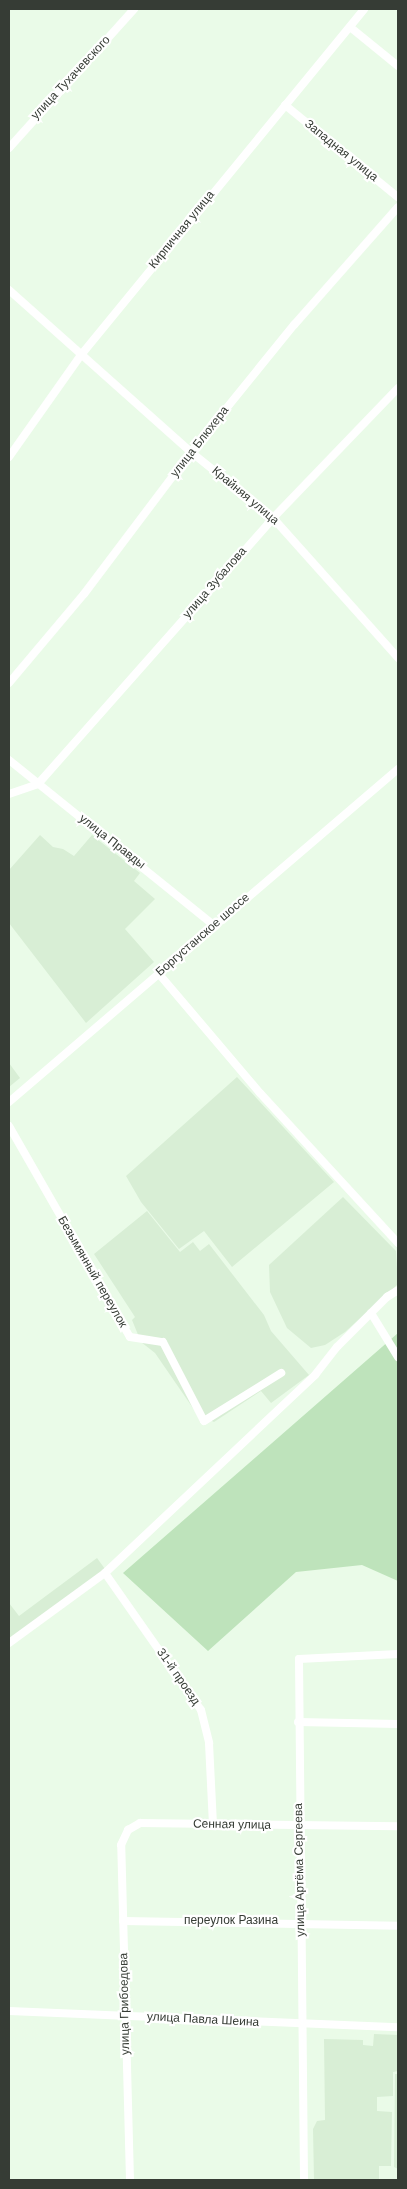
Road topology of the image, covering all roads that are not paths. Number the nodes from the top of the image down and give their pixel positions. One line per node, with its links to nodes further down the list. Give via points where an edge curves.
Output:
1 (134, 9): 6 (street, улица Тухачевского)
2 (364, 9): 3 (street, Кирпичная улица)
3 (350, 27): 4 (street); 5 (street, Кирпичная улица)
4 (398, 66)
5 (285, 105): 7 (street, Западная улица); 10 (street, Кирпичная улица)
6 (9, 148)
7 (398, 196)
8 (398, 207): 12 (street, улица Блюхера, via 294,325)
9 (9, 290): 10 (street, Крайняя улица)
10 (81, 355): 12 (street, Крайняя улица); 13 (street, Кирпичная улица)
11 (398, 388): 14 (street, улица Зубалова)
12 (191, 452): 14 (street, Крайняя улица); 16 (street, улица Блюхера, via 84,594)
13 (9, 457)
14 (273, 518): 15 (street, Крайняя улица); 19 (street, улица Зубалова)
15 (398, 658)
16 (9, 683)
17 (9, 760): 19 (street, улица Правды)
18 (398, 769): 21 (street, Боргустанское шоссе)
19 (38, 784): 20 (street); 21 (street, улица Правды)
20 (9, 794)
21 (214, 926): 22 (street, Боргустанское шоссе)
22 (158, 974): 23 (street, Боргустанское шоссе); 25 (street, via 260,1093)
23 (9, 1102)
24 (9, 1126): 29 (street, Безымянный переулок, via 130,1337 163,1342 204,1421)
25 (398, 1243)
26 (398, 1290): 27 (street)
27 (371, 1313): 28 (street); 30 (street, via 315,1375)
28 (398, 1357)
29 (281, 1373)
30 (105, 1572): 31 (street); 35 (street, 31-й проезд, via 201,1710 209,1743)
31 (9, 1643)
32 (398, 1654): 33 (street, улица Артёма Сергеева, via 298,1659)
33 (298, 1722): 34 (street); 37 (street, улица Артёма Сергеева)
34 (398, 1724)
35 (213, 1825): 37 (street, Сенная улица); 38 (street, Сенная улица, via 140,1823)
36 (398, 1826): 37 (street, Сенная улица)
37 (298, 1827): 40 (street, улица Артёма Сергеева)
38 (128, 1830): 39 (street, улица Грибоедова, via 121,1845)
39 (123, 1921): 40 (street, переулок Разина); 43 (street, улица Грибоедова)
40 (300, 1922): 41 (street, переулок Разина); 44 (street, улица Артёма Сергеева)
41 (398, 1926)
42 (9, 2011): 43 (street, улица Павла Шеина)
43 (126, 2016): 44 (street, улица Павла Шеина); 46 (street, улица Грибоедова)
44 (303, 2024): 45 (street, улица Павла Шеина); 47 (street, улица Артёма Сергеева)
45 (398, 2027)
46 (130, 2180)
47 (304, 2180)

